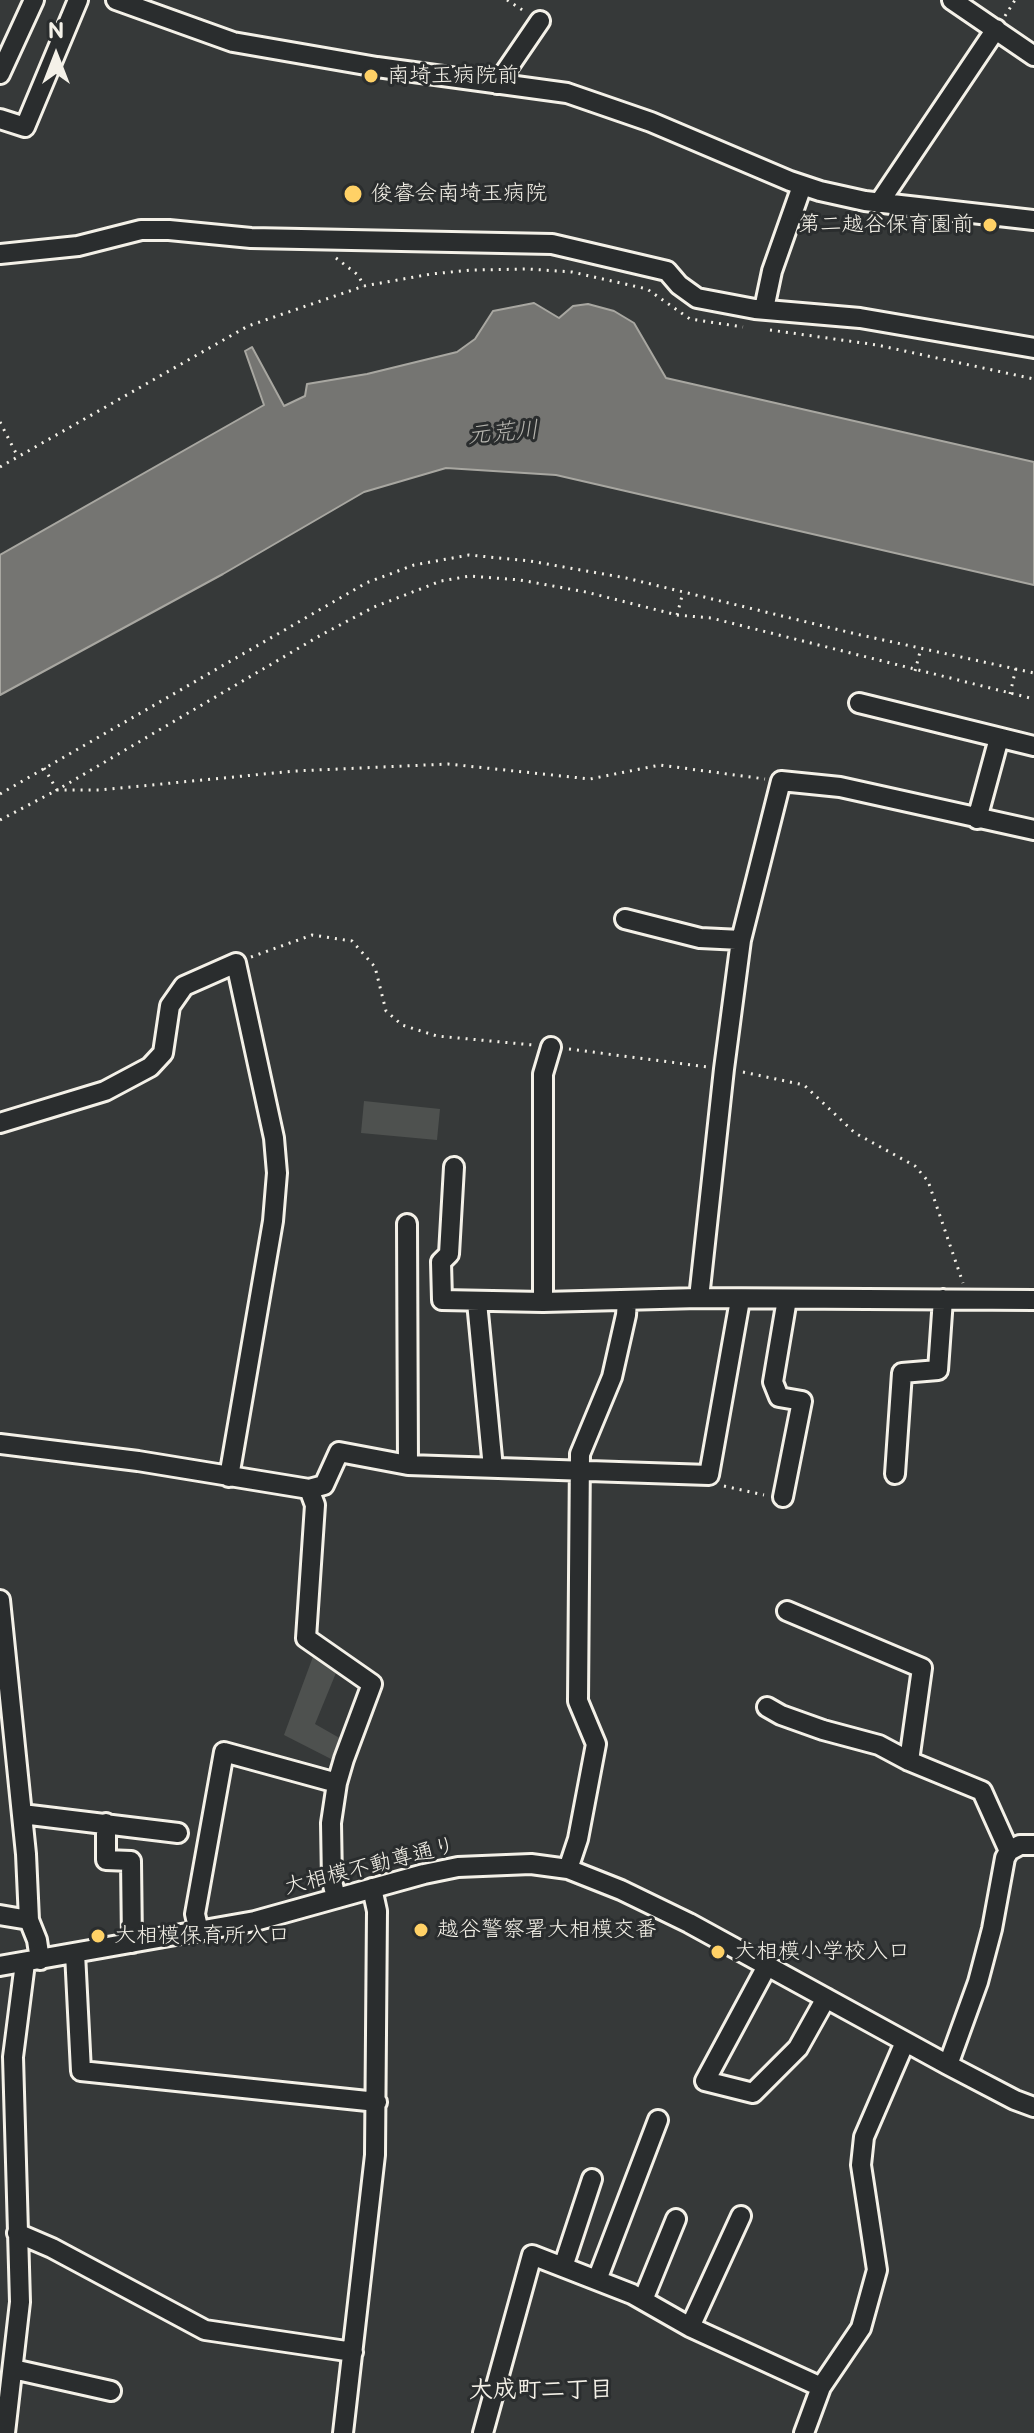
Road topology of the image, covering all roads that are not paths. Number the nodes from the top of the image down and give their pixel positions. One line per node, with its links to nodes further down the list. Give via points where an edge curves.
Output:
1 (34, 0): 8 (street)
2 (78, 0): 10 (street, via 25,127)
3 (116, 0): 9 (street, via 233,42)
4 (952, 0): 6 (street)
5 (540, 21): 9 (street)
6 (996, 29): 7 (street); 12 (street)
7 (1034, 56)
8 (0, 74)
9 (497, 84): 11 (street, via 567,93 603,104)
10 (0, 119)
11 (802, 186): 12 (street); 15 (street)
12 (879, 203): 13 (street)
13 (1034, 220)
14 (0, 254): 15 (street, via 78,246 141,230 327,241 552,244 667,271 697,298)
15 (764, 309): 16 (street, via 860,318)
16 (1034, 348)
17 (859, 703): 18 (street)
18 (999, 738): 19 (street); 20 (street)
19 (1034, 746)
20 (977, 819): 21 (street); 23 (street, via 840,787 781,781)
21 (1034, 830)
22 (625, 919): 23 (street, via 700,938)
23 (741, 940): 28 (street)
24 (551, 1047): 35 (street, via 543,1074)
25 (0, 1123): 41 (street, via 105,1091 150,1067 163,1053 170,1006 184,986 236,963 277,1173)
26 (454, 1167): 34 (street, via 449,1254 441,1262 442,1300)
27 (407, 1224): 37 (street)
28 (699, 1298): 31 (street); 33 (street)
29 (787, 1299): 30 (street); 31 (street); 43 (street, via 773,1382 779,1397 802,1401)
30 (943, 1299): 32 (street); 40 (street, via 938,1370 902,1373)
31 (740, 1300): 39 (street, via 709,1475)
32 (1034, 1300)
33 (627, 1301): 35 (street); 39 (street, via 612,1377 580,1454)
34 (477, 1302): 35 (street); 38 (street)
35 (543, 1302)
36 (0, 1444): 41 (street)
37 (408, 1465): 38 (street); 42 (street, via 339,1452 324,1485)
38 (493, 1468): 39 (street)
39 (579, 1469): 56 (street, via 578,1701 596,1744)
40 (895, 1474)
41 (229, 1477): 42 (street)
42 (309, 1489): 48 (street, via 315,1505 306,1638 372,1684)
43 (783, 1497)
44 (0, 1600): 50 (street)
45 (787, 1611): 47 (street, via 922,1668)
46 (767, 1707): 47 (street, via 879,1745)
47 (909, 1761): 55 (street, via 982,1791)
48 (337, 1783): 58 (street, via 331,1823); 61 (street, via 224,1752 195,1914)
49 (0, 1791): 50 (street)
50 (20, 1792): 51 (street)
51 (22, 1814): 52 (street); 60 (street)
52 (106, 1823): 53 (street); 62 (street, via 106,1860 131,1861)
53 (178, 1833)
54 (1034, 1845): 55 (street)
55 (1009, 1851): 69 (street, via 978,1982)
56 (568, 1869): 57 (street, 大相模不動尊通り, via 531,1864 458,1867); 66 (street, 大相模不動尊通り, via 689,1923)
57 (372, 1888): 58 (street, 大相模不動尊通り); 70 (street, via 377,1911)
58 (336, 1898): 61 (street, 大相模不動尊通り)
59 (0, 1915): 60 (street)
60 (29, 1920): 64 (street, via 37,1940)
61 (199, 1932): 62 (street, 大相模不動尊通り)
62 (132, 1943): 63 (street, 大相模不動尊通り)
63 (75, 1953): 64 (street, 大相模不動尊通り); 70 (street, via 81,2071)
64 (32, 1961): 65 (street, 大相模不動尊通り); 76 (street, via 13,2057)
65 (0, 1966)
66 (767, 1966): 67 (street, 大相模不動尊通り); 67 (street, via 705,2081 753,2093 798,2048)
67 (826, 1998): 68 (street, 大相模不動尊通り)
68 (905, 2042): 69 (street, 大相模不動尊通り); 83 (street, via 864,2137 861,2165 877,2270 861,2328)
69 (948, 2065): 71 (street, 大相模不動尊通り)
70 (377, 2102): 81 (street)
71 (1034, 2107)
72 (658, 2120): 78 (street)
73 (592, 2179): 77 (street)
74 (741, 2216): 80 (street)
75 (676, 2219): 79 (street)
76 (17, 2233): 81 (street, via 205,2330); 82 (street, via 20,2302)
77 (563, 2267): 78 (street); 87 (street, via 532,2255)
78 (597, 2280): 79 (street)
79 (643, 2300): 80 (street)
80 (690, 2327): 83 (street)
81 (353, 2352): 85 (street)
82 (13, 2369): 84 (street); 86 (street)
83 (821, 2387): 88 (street)
84 (111, 2391)
85 (346, 2432)
86 (5, 2433)
87 (483, 2433)
88 (804, 2433)

